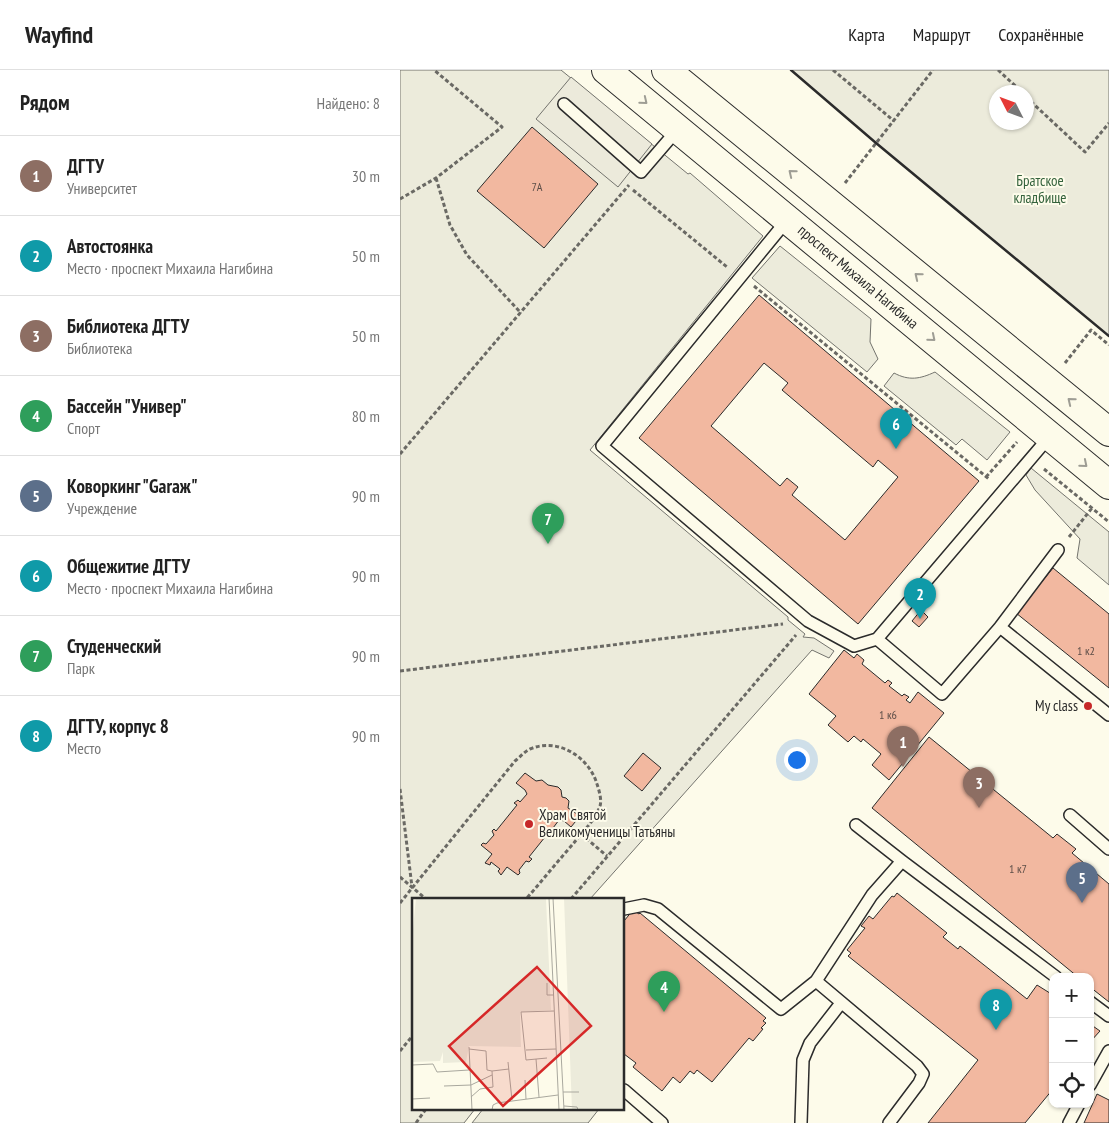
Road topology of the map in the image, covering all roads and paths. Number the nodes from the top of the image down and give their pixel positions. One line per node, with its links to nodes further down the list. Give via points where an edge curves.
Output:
1 (434, 70): 14 (path, via 502,127)
2 (606, 70): 12 (main road, проспект Михаила Нагибина, one-way to 12)
3 (666, 70): 17 (main road, one-way to 3)
4 (833, 70): 10 (path)
5 (934, 70): 10 (path)
6 (998, 70): 7 (path)
7 (1014, 85)
8 (564, 104): 13 (lane)
9 (1034, 105): 11 (path, via 1084,152)
10 (894, 121): 17 (path)
11 (1109, 123)
12 (678, 129): 13 (lane); 18 (main road, проспект Михаила Нагибина)
13 (641, 172): 15 (path)
14 (436, 178): 16 (path); 20 (path, via 450,225 467,255)
15 (629, 186): 19 (path); 20 (path)
16 (400, 199)
17 (829, 204): 21 (main road, one-way to 17)
18 (788, 219): 19 (lane); 22 (main road, проспект Михаила Нагибина, one-way to 22)
19 (741, 276): 27 (path); 33 (lane, via 602,446)
20 (521, 314): 25 (path)
21 (1109, 432)
22 (1050, 436): 26 (lane); 28 (main road, проспект Михаила Нагибина, one-way to 28)
23 (1018, 440): 24 (path)
24 (1014, 445): 26 (path); 27 (path)
25 (400, 454)
26 (1031, 459): 29 (lane); 30 (path)
27 (986, 477): 29 (path)
28 (1109, 485)
29 (1003, 491): 35 (lane)
30 (1092, 508): 31 (path); 32 (path)
31 (1109, 522)
32 (1058, 550): 34 (lane)
33 (808, 621): 35 (lane, via 854,646); 36 (path); 43 (path)
34 (1000, 627): 35 (lane, via 942,694); 37 (lane)
35 (877, 640)
36 (400, 671)
37 (1109, 715)
38 (400, 789): 46 (path)
39 (1070, 815): 42 (lane)
40 (856, 825): 44 (lane)
41 (581, 834): 43 (path); 46 (path, via 600,806 600,792 594,777 584,761 573,752 555,747 535,748 525,752 512,765); 48 (path)
42 (1109, 849)
43 (607, 856): 49 (path)
44 (902, 861): 52 (lane); 53 (lane, via 872,895)
45 (400, 877): 46 (path)
46 (412, 888): 47 (path); 50 (path)
47 (425, 898)
48 (527, 898)
49 (572, 898)
50 (400, 903)
51 (625, 909): 53 (lane, via 644,905 658,909 781,1009)
52 (1051, 973)
53 (816, 981): 54 (lane)
54 (842, 1003): 66 (lane, via 810,1043 804,1060); 67 (lane, via 923,1074)
55 (1094, 1005): 56 (lane)
56 (1109, 1016)
57 (412, 1036): 58 (path)
58 (400, 1051)
59 (1109, 1052): 60 (lane)
60 (1094, 1078)
61 (625, 1091): 65 (lane)
62 (1077, 1108): 68 (lane)
63 (425, 1110): 64 (path)
64 (416, 1123)
65 (662, 1123)
66 (801, 1123)
67 (889, 1123)
68 (1069, 1123)

